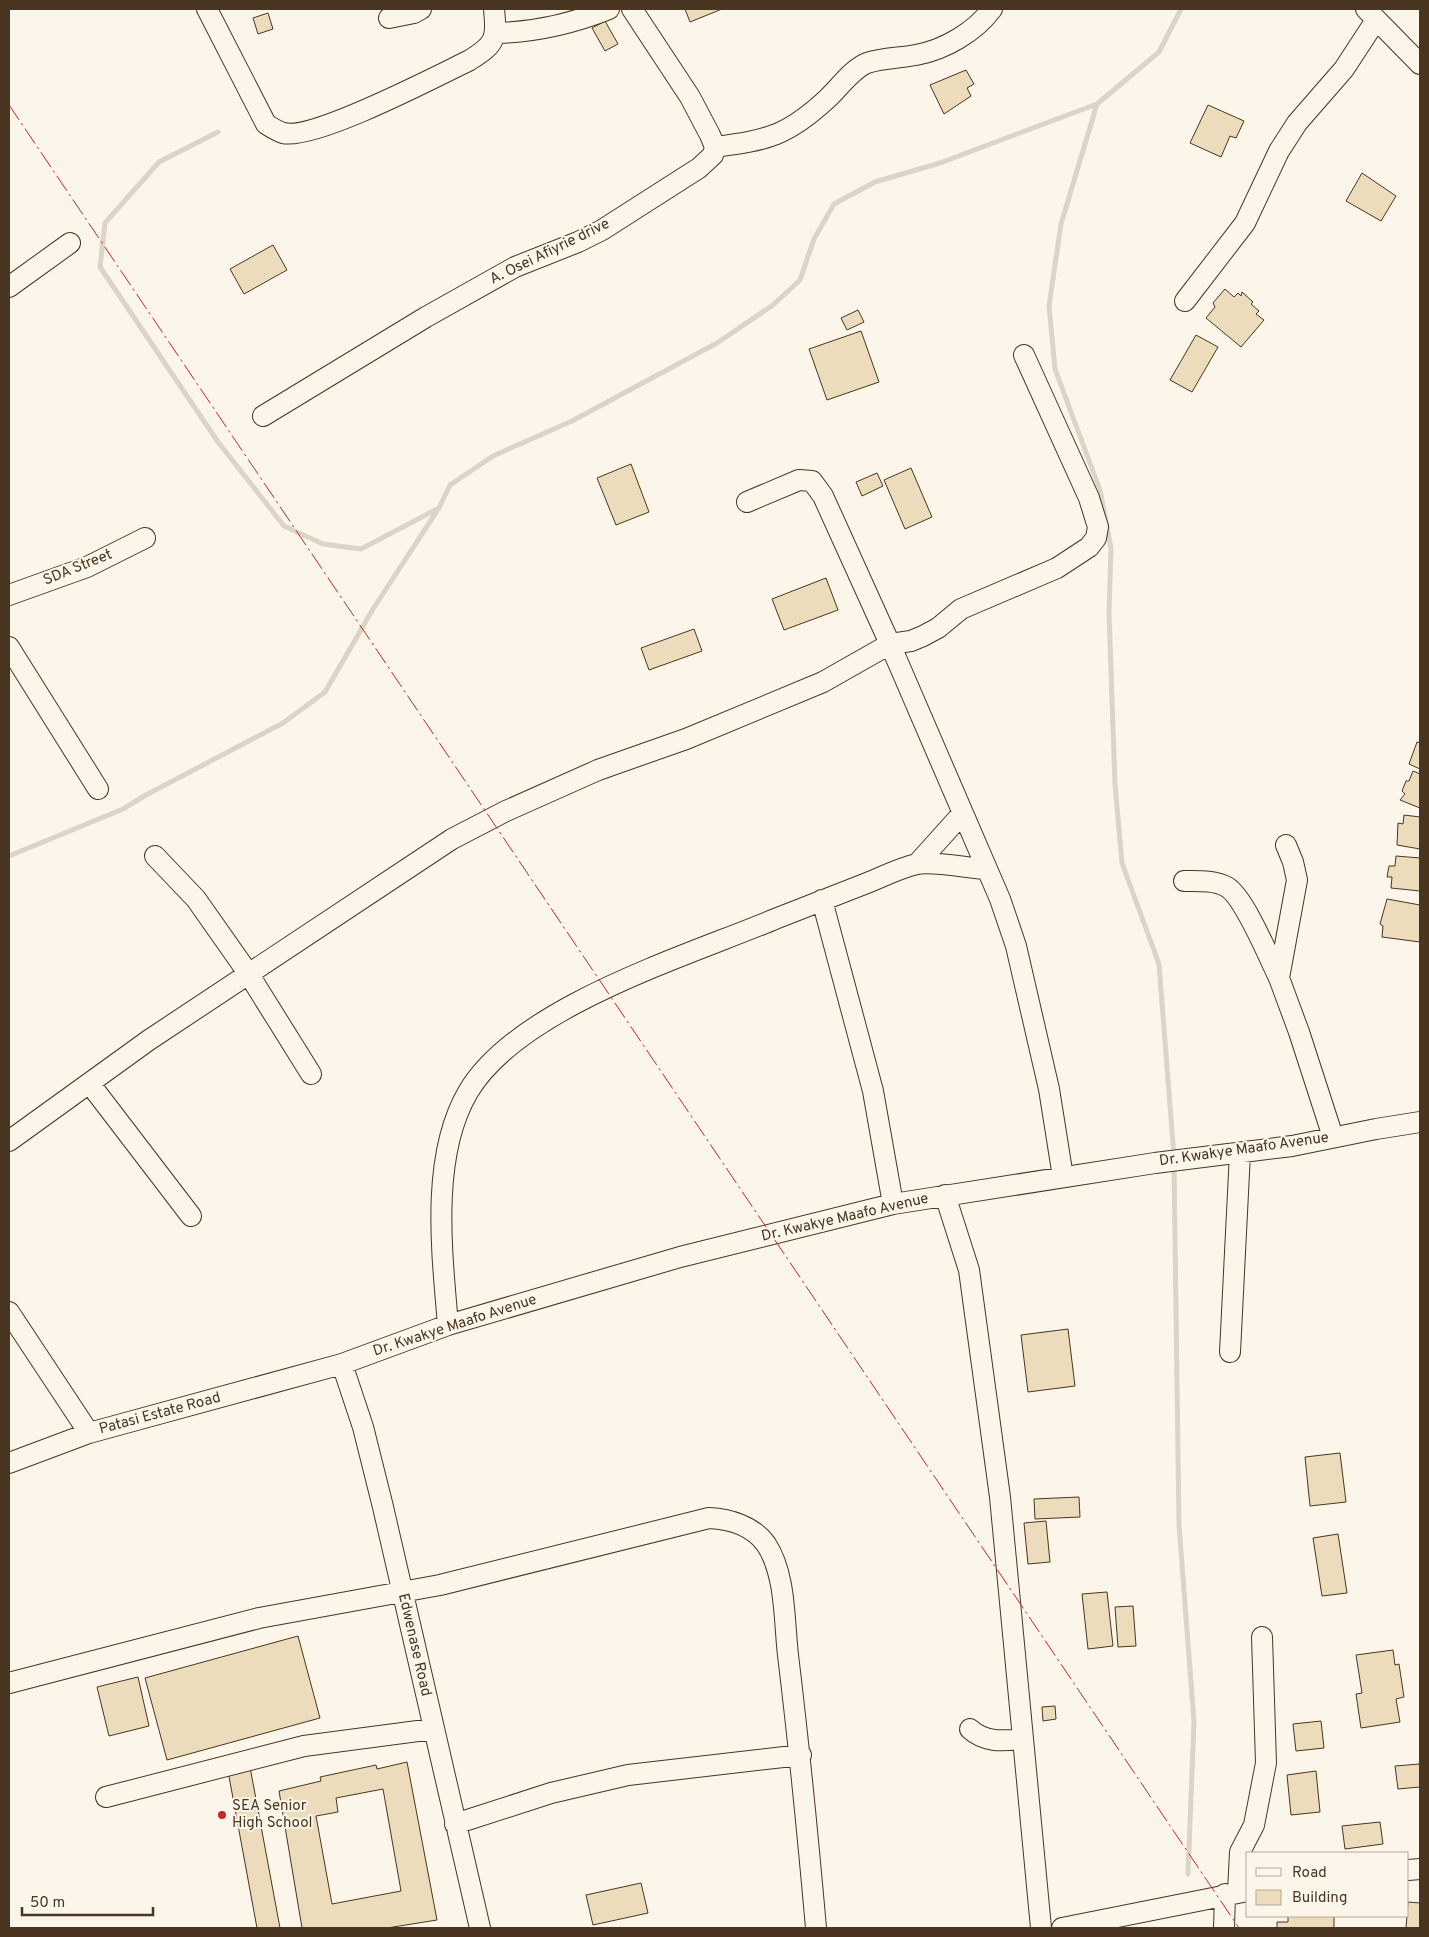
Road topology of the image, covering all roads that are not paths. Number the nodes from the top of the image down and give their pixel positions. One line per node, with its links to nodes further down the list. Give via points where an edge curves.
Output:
1 (207, 9): 9 (street, via 266,124 284,133 312,130 336,122 470,60 486,50)
2 (421, 9): 8 (street)
3 (494, 9): 9 (street)
4 (609, 9): 9 (street, via 533,30)
5 (632, 9): 11 (street, via 690,97)
6 (992, 9): 11 (street, via 978,25 940,48 866,64 788,130 773,137)
7 (1371, 14): 10 (street); 14 (street, via 1344,69 1297,123 1279,151 1245,223)
8 (389, 18)
9 (497, 33)
10 (1420, 64)
11 (715, 147): 16 (street, A. Osei Afiyrie drive, via 713,155 699,168 602,230 515,267)
12 (70, 243): 13 (street)
13 (9, 287)
14 (1185, 302)
15 (1024, 355): 20 (street, via 1089,498 1098,527 1096,538 1089,547 1057,568 961,609 923,636)
16 (263, 416)
17 (747, 502): 20 (street, via 799,480 812,481 822,496)
18 (145, 538): 19 (street, SDA Street, via 87,567)
19 (9, 595)
20 (890, 644): 23 (street); 30 (street, via 809,689 686,739 598,770 506,811 452,840)
21 (9, 647): 22 (street)
22 (98, 789)
23 (962, 814): 26 (street); 27 (street)
24 (1286, 845): 31 (street, via 1296,880)
25 (155, 856): 30 (street, via 196,899)
26 (917, 864): 27 (street); 29 (street)
27 (986, 869): 38 (street, via 1016,946 1049,1089)
28 (1184, 881): 31 (street, via 1215,883 1232,891)
29 (822, 900): 40 (street, via 873,1091); 43 (street, via 632,976 593,995 550,1018 513,1044 483,1071 460,1107 447,1152 442,1232)
30 (248, 974): 32 (street); 33 (street)
31 (1279, 978): 35 (street)
32 (311, 1074)
33 (90, 1084): 36 (street); 41 (street)
34 (1420, 1122): 35 (street, Dr. Kwakye Maafo Avenue)
35 (1334, 1137): 37 (street, Dr. Kwakye Maafo Avenue)
36 (9, 1140)
37 (1240, 1153): 38 (street, Dr. Kwakye Maafo Avenue); 44 (street)
38 (1063, 1177): 39 (street, Dr. Kwakye Maafo Avenue)
39 (945, 1196): 40 (street, Dr. Kwakye Maafo Avenue); 53 (street, via 969,1270 1000,1498)
40 (892, 1204): 43 (street, Dr. Kwakye Maafo Avenue, via 680,1257)
41 (191, 1216)
42 (9, 1312): 46 (street, Patasi Estate Road)
43 (448, 1325): 45 (street, Dr. Kwakye Maafo Avenue)
44 (1230, 1352)
45 (342, 1364): 46 (street, Patasi Estate Road); 48 (street, Edwenase Road, via 363,1427)
46 (89, 1433): 47 (street)
47 (9, 1463)
48 (402, 1592): 50 (street, via 259,1618); 51 (street, Edwenase Road); 54 (street, via 709,1518 722,1518 748,1528 766,1544 780,1585)
49 (1262, 1636): 57 (street, via 1266,1763 1254,1825 1240,1852)
50 (9, 1683)
51 (433, 1729): 55 (street, via 304,1746); 56 (street, Edwenase Road)
52 (970, 1729): 53 (street, via 987,1740)
53 (1023, 1739): 60 (street)
54 (800, 1755): 56 (street, via 628,1774); 59 (street)
55 (106, 1797)
56 (455, 1824): 58 (street, Edwenase Road)
57 (1237, 1892): 61 (street); 62 (street)
58 (480, 1928)
59 (816, 1928)
60 (1041, 1928)
61 (1062, 1928)
62 (1224, 1928)

